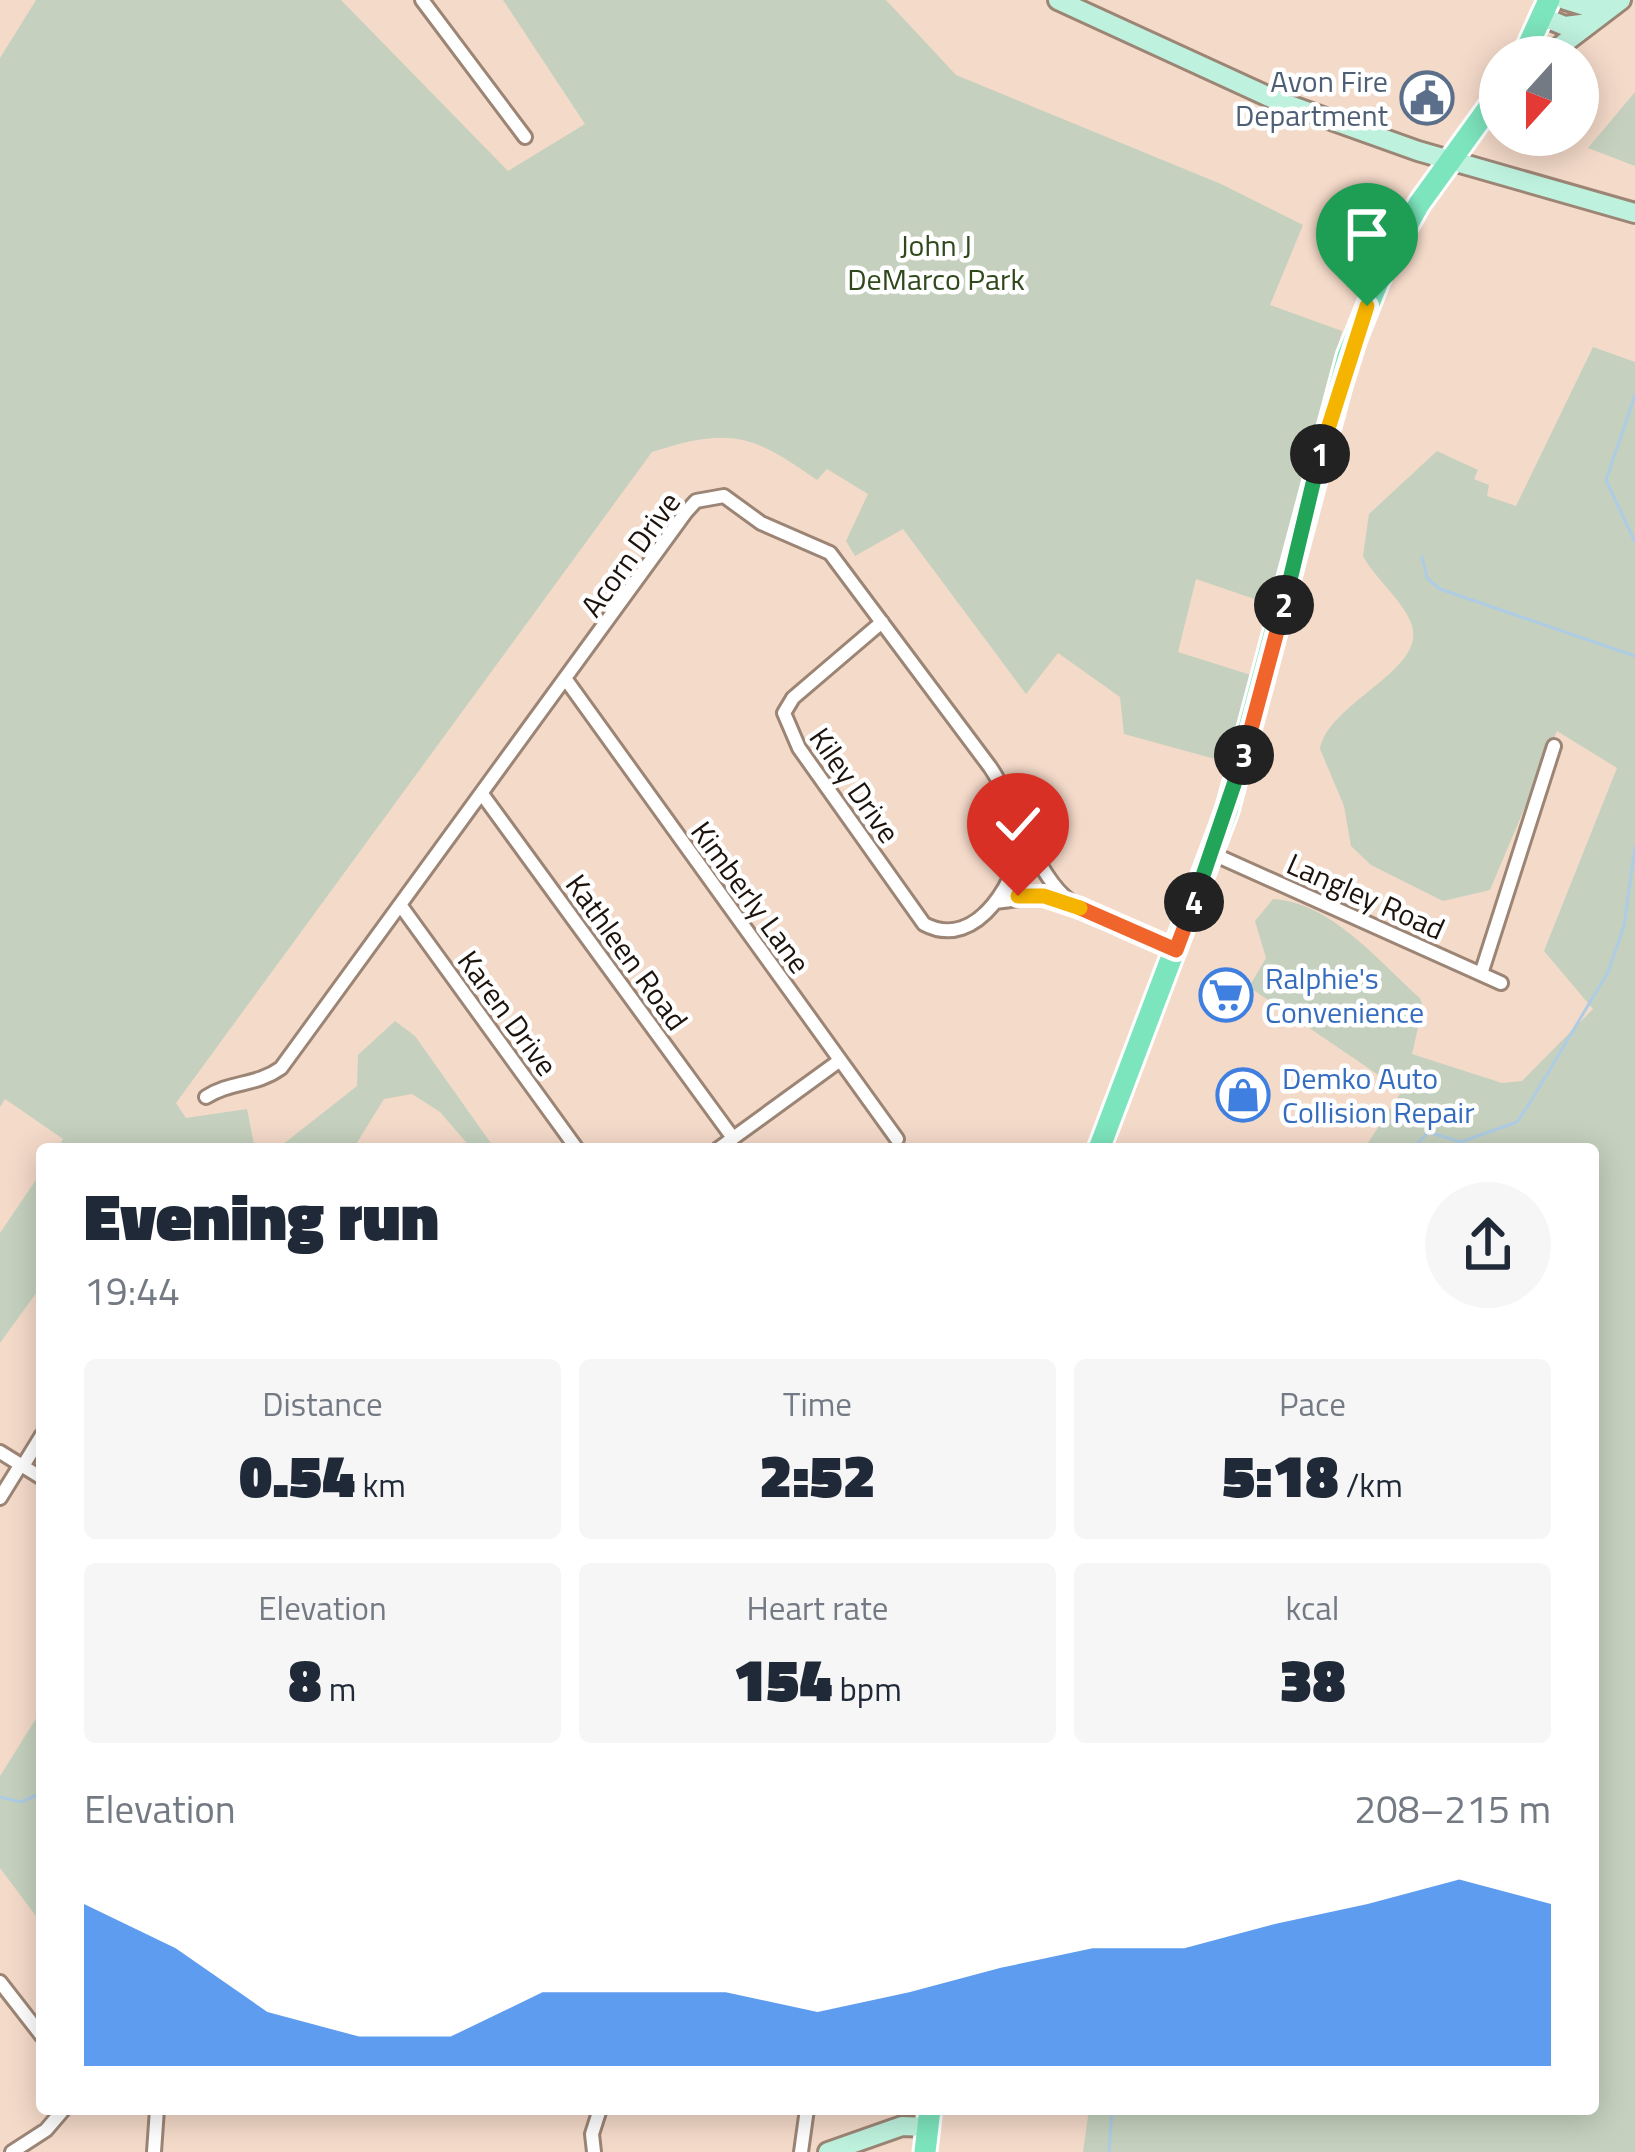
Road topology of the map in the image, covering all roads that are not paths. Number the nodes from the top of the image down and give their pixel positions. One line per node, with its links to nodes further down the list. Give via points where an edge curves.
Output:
1 (422, 0): 10 (street)
2 (1058, 0): 11 (main road, via 1244,88)
3 (1565, 0): 4 (main road, via 1591,8)
4 (1617, 2): 6 (main road)
5 (1546, 8): 6 (main road, via 1565,26); 7 (main road)
6 (1589, 23): 8 (main road)
7 (1533, 36)
8 (1573, 36)
9 (1479, 120): 11 (main road)
10 (525, 137)
11 (1450, 159): 12 (main road); 18 (main road, via 1383,269 1348,356 1260,698)
12 (1635, 213)
13 (882, 622): 14 (street, Acorn Drive, via 830,553 709,495 686,512); 17 (street, Acorn Drive, via 990,767); 19 (street, Kiley Drive, via 793,698 784,713 788,731 924,924 946,932)
14 (567, 681): 16 (street, Acorn Drive); 25 (street, Kimberly Lane)
15 (1554, 746): 23 (street)
16 (482, 794): 20 (street, Acorn Drive); 27 (street, Kathleen Road)
17 (1023, 826): 19 (street, via 1018,871); 21 (street, Acorn Drive, via 1046,874)
18 (1211, 853): 22 (main road); 23 (street, Langley Road)
19 (995, 902): 21 (street, Kiley Drive, via 1044,896)
20 (401, 906): 26 (street, Acorn Drive, via 281,1068); 29 (street, Karen Drive)
21 (1081, 909): 22 (street, Acorn Drive)
22 (1176, 950): 31 (main road)
23 (1481, 974): 24 (street, Langley Road)
24 (1502, 983)
25 (839, 1061): 27 (street); 28 (street, Kimberly Lane)
26 (206, 1097)
27 (733, 1138): 30 (street)
28 (897, 1139)
29 (573, 1143)
30 (726, 1143)
31 (1101, 1143)
32 (36, 1444): 34 (street)
33 (0, 1452): 34 (street)
34 (22, 1465): 35 (street); 36 (street)
35 (36, 1474)
36 (0, 1498)
37 (0, 1982): 38 (street)
38 (36, 2028)
39 (59, 2115): 44 (street)
40 (157, 2115): 45 (street)
41 (598, 2115): 46 (street)
42 (806, 2115): 47 (street)
43 (929, 2118): 48 (main road); 49 (main road)
44 (12, 2152)
45 (154, 2152)
46 (594, 2152)
47 (801, 2152)
48 (828, 2152)
49 (925, 2152)

